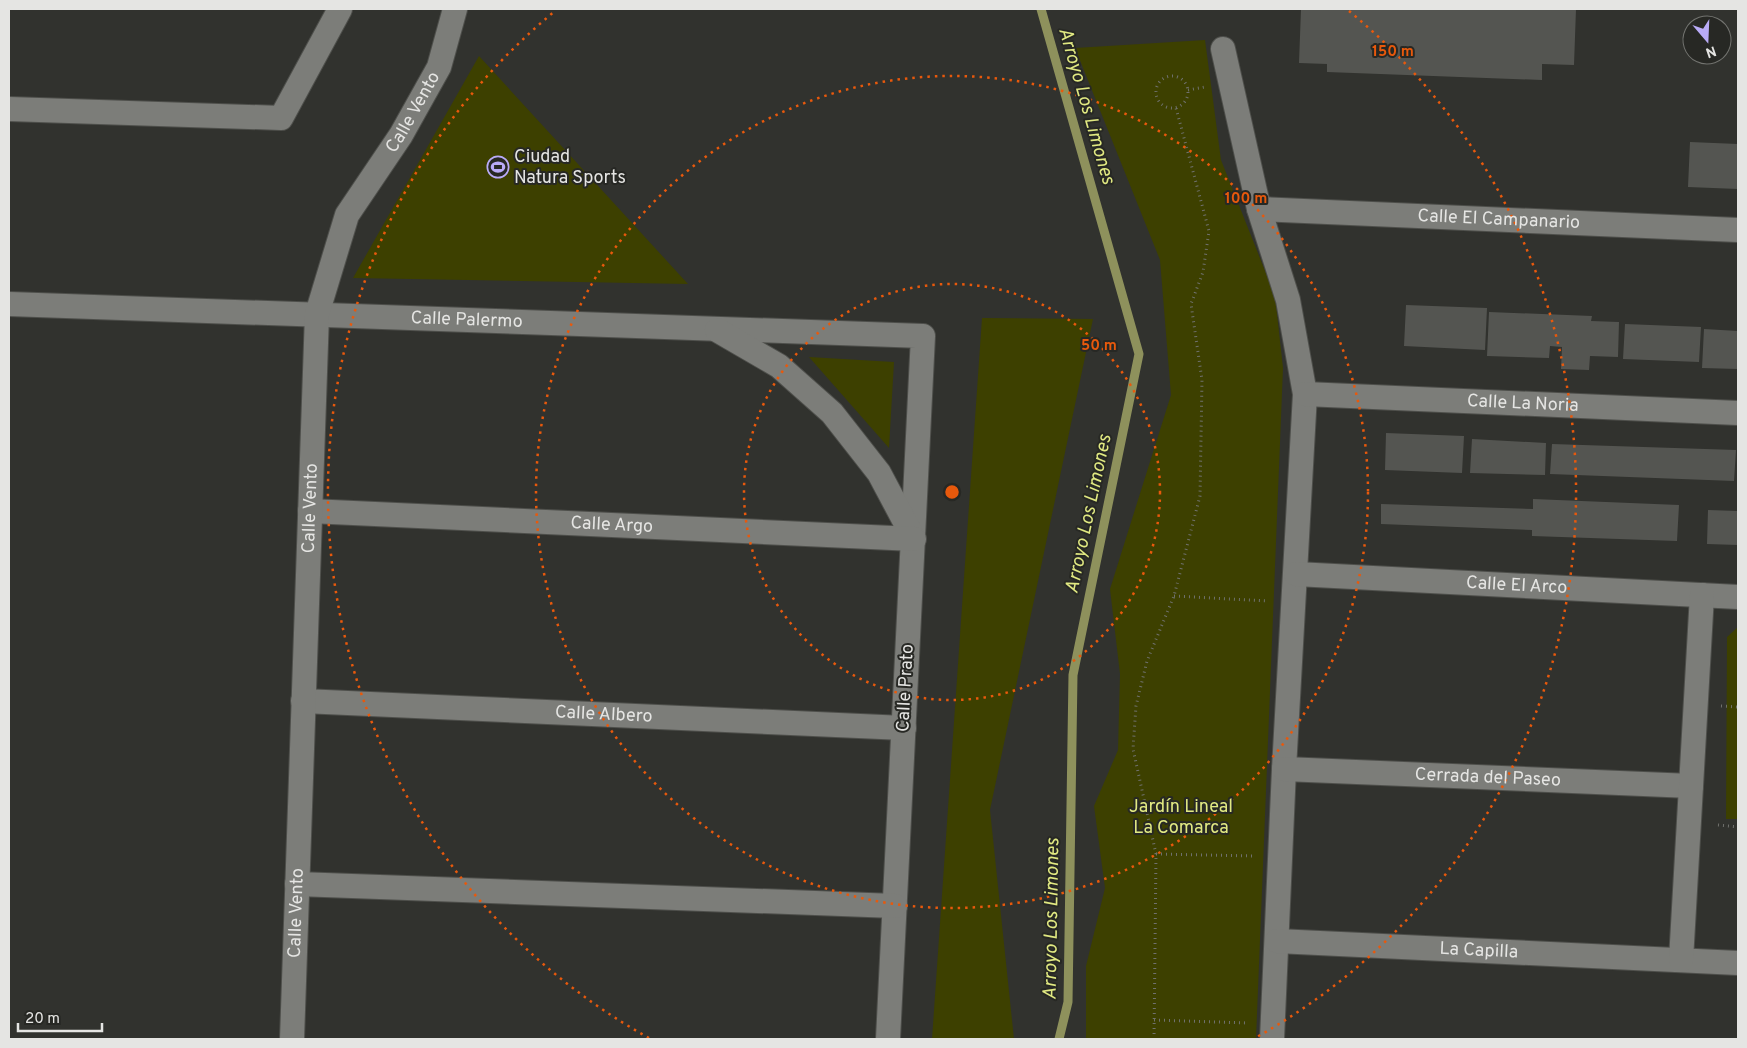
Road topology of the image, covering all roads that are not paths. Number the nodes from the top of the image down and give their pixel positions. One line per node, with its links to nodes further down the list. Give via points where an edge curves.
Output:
1 (340, 9): 4 (street, via 281,118)
2 (456, 9): 8 (street, Calle Vento, via 439,67 401,135 347,215)
3 (1223, 49): 5 (street)
4 (9, 109)
5 (1259, 210): 6 (street, Calle El Campanario); 11 (street, via 1288,300)
6 (1738, 230)
7 (9, 304): 8 (street, Calle Palermo)
8 (317, 314): 9 (street, Calle Palermo); 13 (street, Calle Vento)
9 (715, 328): 10 (street, Calle Palermo); 14 (street, via 779,366 832,413 879,472)
10 (923, 336): 14 (street, Calle Prato)
11 (1305, 394): 12 (street, Calle La Noria); 15 (street)
12 (1738, 413)
13 (310, 511): 14 (street, Calle Argo); 18 (street, Calle Vento)
14 (914, 539): 19 (street, Calle Prato)
15 (1296, 574): 16 (street, Calle El Arco); 20 (street)
16 (1702, 595): 17 (street, Calle El Arco); 21 (street)
17 (1738, 597)
18 (304, 701): 19 (street, Calle Albero); 22 (street, Calle Vento)
19 (904, 728): 23 (street, Calle Prato)
20 (1284, 769): 21 (street, Cerrada del Paseo); 24 (street)
21 (1691, 786): 25 (street)
22 (297, 884): 23 (street); 27 (street, Calle Vento)
23 (895, 906): 28 (street, Calle Prato)
24 (1277, 941): 25 (street, La Capilla); 29 (street)
25 (1680, 960): 26 (street, La Capilla)
26 (1738, 963)
27 (292, 1039)
28 (888, 1039)
29 (1272, 1039)

